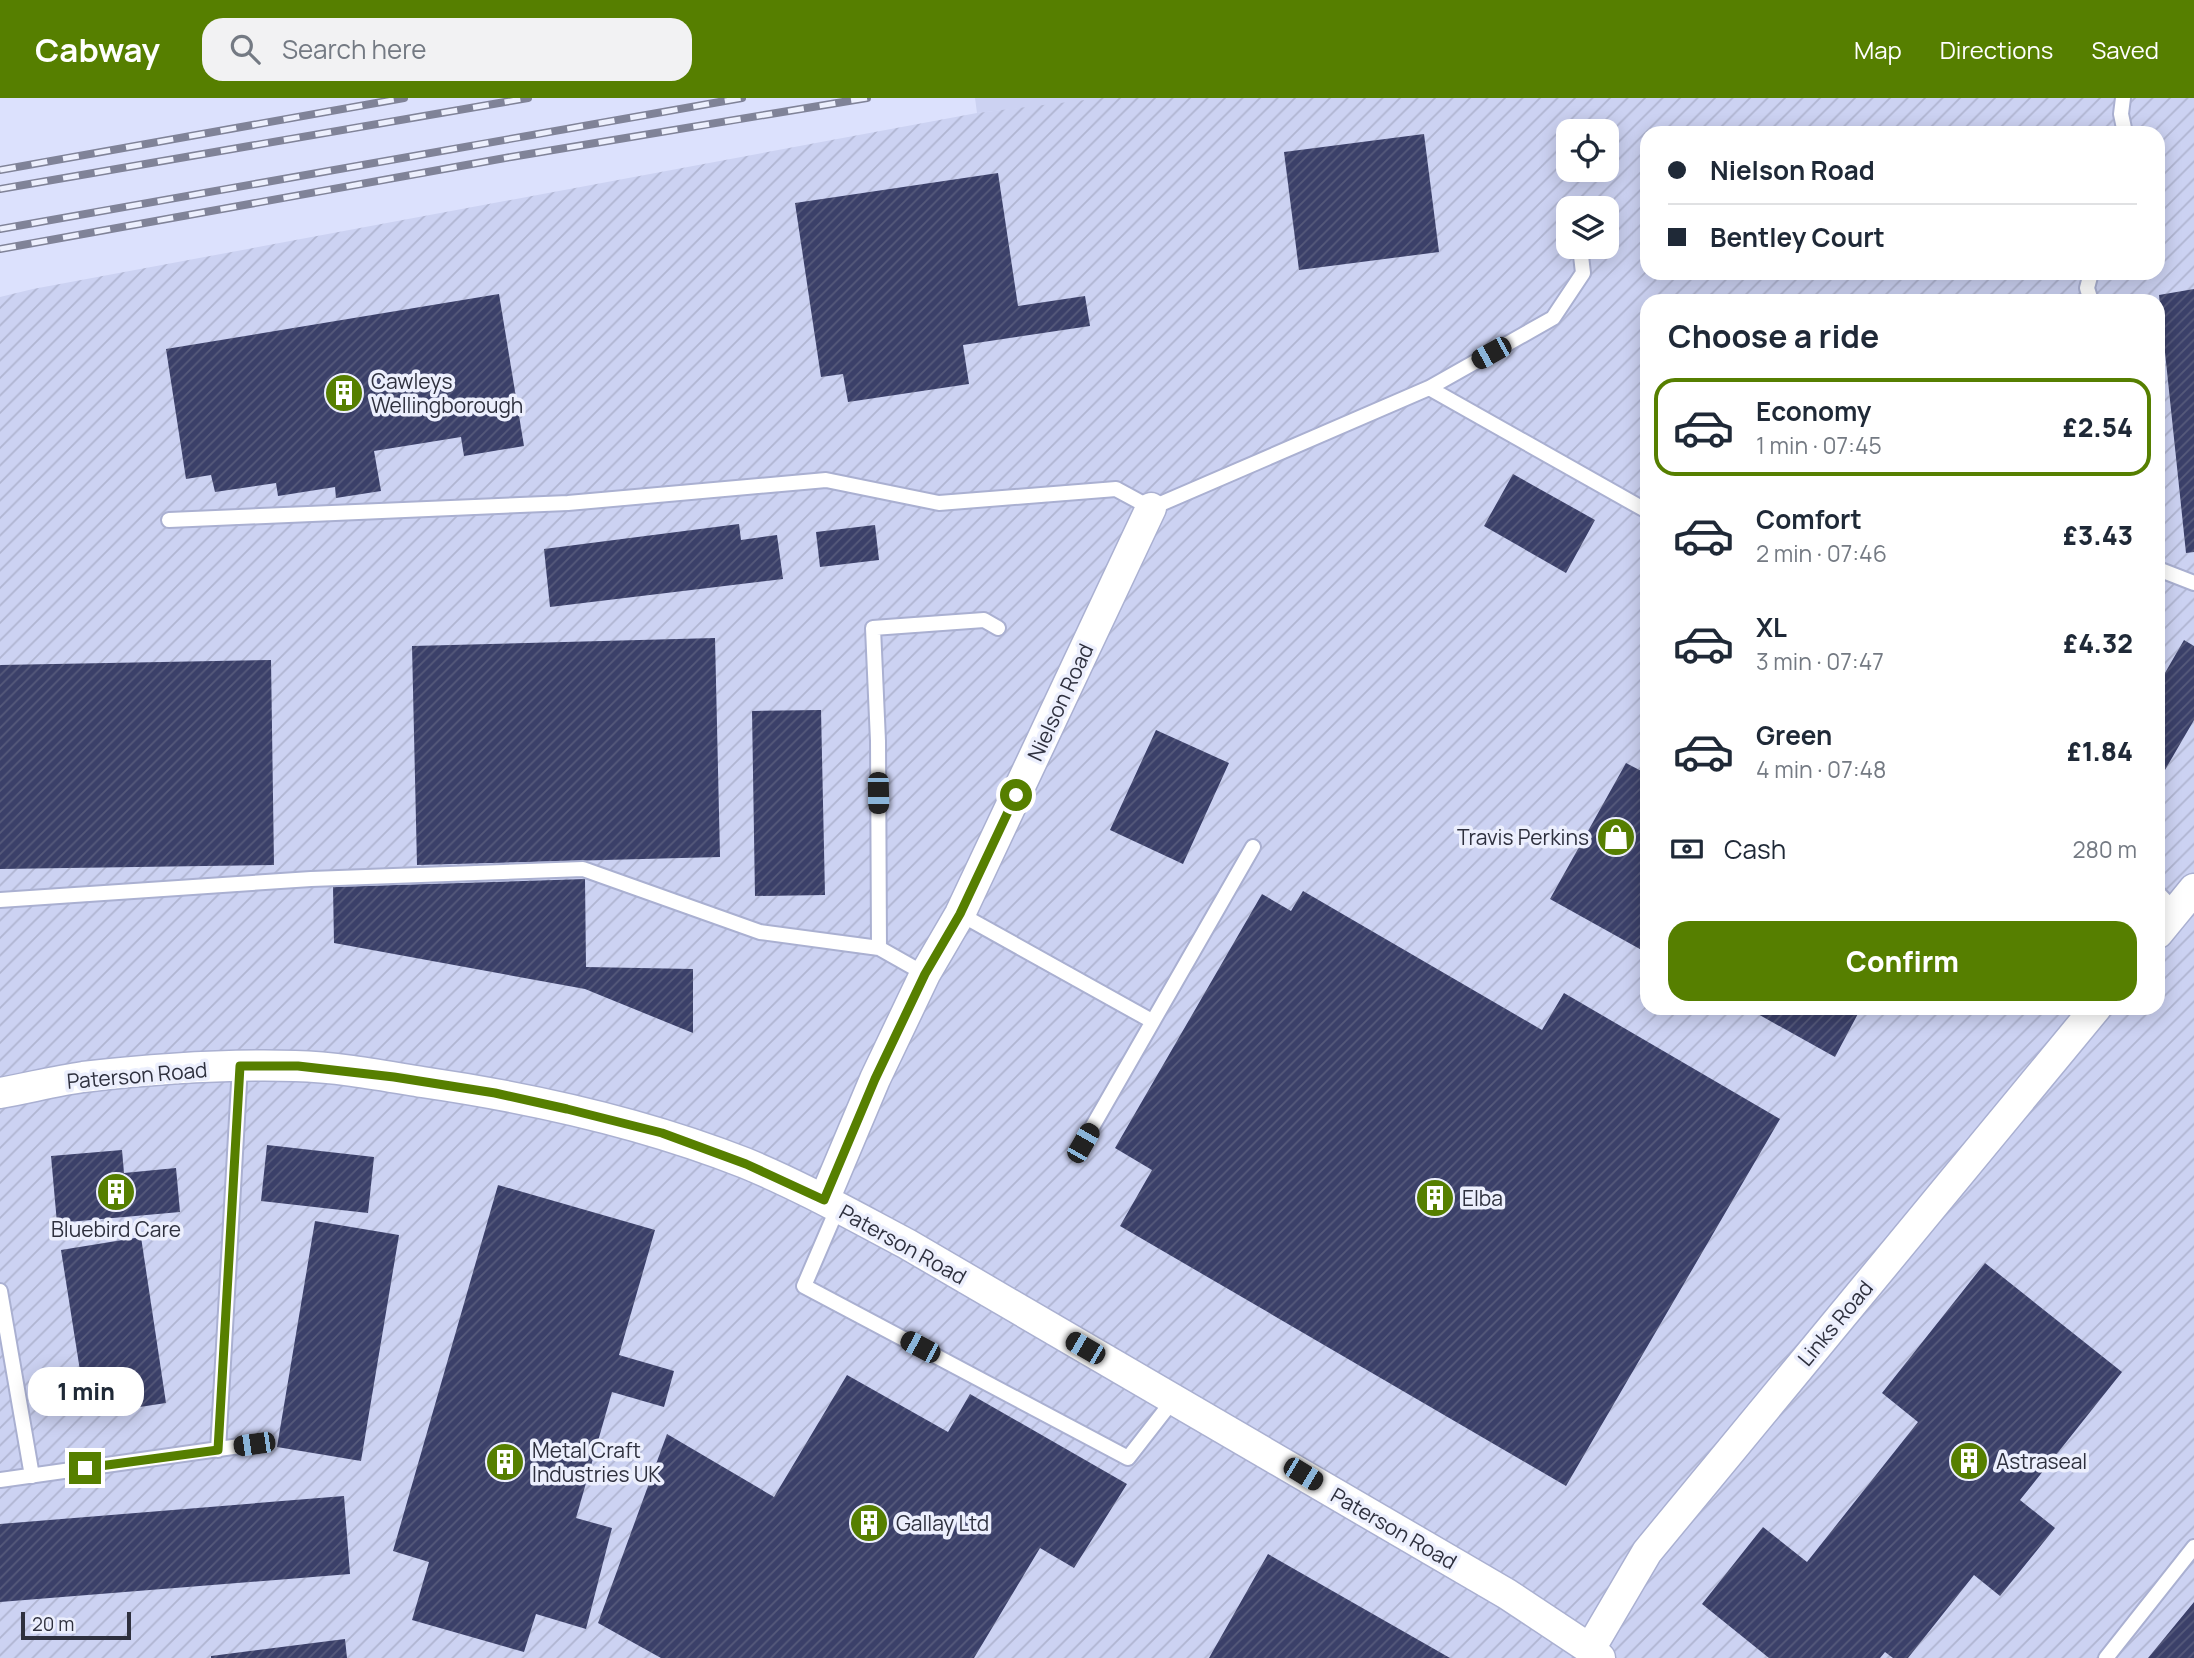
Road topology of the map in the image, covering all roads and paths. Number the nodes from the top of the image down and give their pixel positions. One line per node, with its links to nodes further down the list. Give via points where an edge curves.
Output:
1 (2123, 98): 2 (lane)
2 (2123, 126)
3 (1581, 259): 4 (lane, via 1583,273 1553,318)
4 (1429, 387): 5 (lane); 6 (lane)
5 (1640, 507)
6 (1151, 508): 7 (lane, via 1116,489 940,503 825,480 568,503); 13 (street, Nielson Road)
7 (169, 520)
8 (2165, 572): 9 (lane)
9 (2194, 583)
10 (998, 628): 14 (lane, via 984,620 873,628)
11 (1253, 847): 17 (lane)
12 (0, 900): 14 (lane, via 311,879 583,869 760,932)
13 (960, 914): 15 (street, Nielson Road); 17 (lane)
14 (879, 948): 15 (lane)
15 (925, 974): 21 (street, Nielson Road, via 875,1079)
16 (2090, 1015): 29 (street, Links Road, via 1647,1552)
17 (1152, 1021): 20 (lane)
18 (240, 1066): 19 (street, Paterson Road, via 82,1077); 21 (street, Paterson Road, via 298,1066 394,1077 567,1109 662,1133 746,1164); 25 (lane)
19 (0, 1093)
20 (1083, 1143)
21 (831, 1203): 23 (street, Paterson Road); 23 (lane, via 804,1286 1128,1458)
22 (0, 1291): 26 (lane)
23 (1174, 1399): 29 (street, Paterson Road, via 1507,1594)
24 (254, 1444): 25 (lane)
25 (218, 1450): 26 (lane)
26 (32, 1476): 27 (lane)
27 (0, 1480)
28 (2194, 1547): 30 (lane)
29 (1595, 1653)
30 (2106, 1658)

